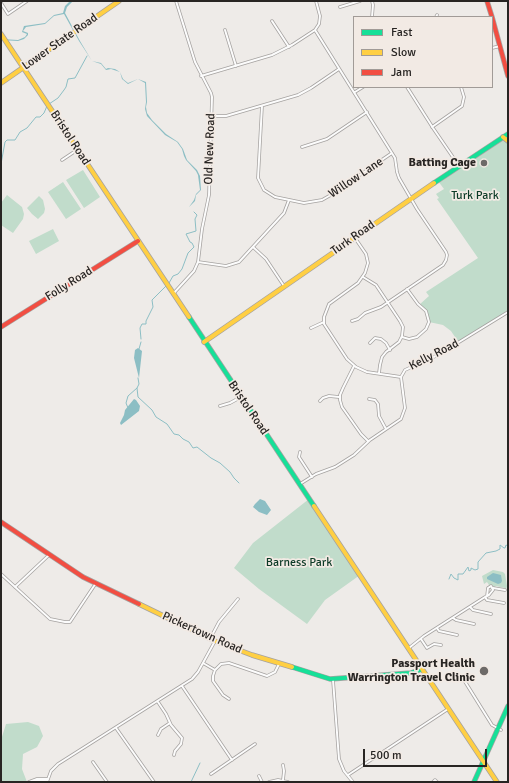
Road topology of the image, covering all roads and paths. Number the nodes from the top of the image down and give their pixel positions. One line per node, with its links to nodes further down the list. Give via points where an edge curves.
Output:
1 (27, 1): 8 (street, via 8,14)
2 (118, 1): 21 (main road, Lower State Road)
3 (176, 1): 23 (street, Old New Road)
4 (316, 1): 15 (street, via 321,20)
5 (360, 1): 9 (street)
6 (372, 1): 10 (street)
7 (487, 1): 11 (main road)
8 (1, 3)
9 (340, 7)
10 (372, 16)
11 (492, 16)
12 (272, 21): 18 (street)
13 (493, 21): 17 (main road)
14 (226, 30): 20 (street)
15 (316, 30): 18 (street); 22 (street)
16 (1, 34): 21 (main road, Bristol Road)
17 (500, 46): 19 (street); 24 (main road)
18 (289, 47): 20 (street)
19 (493, 48)
20 (236, 66): 23 (street)
21 (23, 68): 25 (main road, Lower State Road); 38 (main road, Bristol Road)
22 (340, 68): 29 (street); 30 (street, via 302,93)
23 (201, 76): 32 (street, Old New Road, via 212,95)
24 (508, 76)
25 (1, 83)
26 (361, 88): 29 (street)
27 (408, 88): 33 (street)
28 (461, 88): 33 (street, via 464,97 462,106)
29 (355, 92): 31 (street)
30 (262, 106): 32 (street, via 226,116); 43 (street, Willow Lane, via 258,179 268,193)
31 (367, 112): 37 (street, via 327,139); 39 (street)
32 (212, 116): 47 (street, Old New Road, via 209,195)
33 (432, 126): 41 (street)
34 (508, 134): 35 (main road, Turk Road)
35 (503, 137): 36 (main road); 41 (main road, Turk Road)
36 (508, 141)
37 (302, 147)
38 (78, 150): 40 (street); 45 (main road, Bristol Road)
39 (392, 153): 42 (street, via 396,161 397,174); 43 (street, Willow Lane, via 326,198 308,203)
40 (62, 160)
41 (459, 166): 42 (main road, Turk Road)
42 (411, 198): 44 (main road, Turk Road); 50 (street, via 447,255 443,265)
43 (289, 200): 46 (street, via 284,213)
44 (354, 237): 48 (street, via 366,254); 49 (main road, Turk Road)
45 (138, 241): 51 (main road, Bristol Road); 56 (main road, Folly Road)
46 (253, 248): 47 (street, via 240,261 230,266); 49 (street, via 266,259)
47 (198, 262): 51 (street, Old New Road, via 194,271)
48 (364, 276): 52 (street, via 376,285); 55 (street, via 356,285 329,304)
49 (284, 286): 59 (main road, Turk Road)
50 (408, 289): 52 (street); 58 (street, via 426,311 429,322 426,329 416,337)
51 (173, 294): 59 (main road, Bristol Road)
52 (388, 303): 54 (street); 58 (street, via 402,324)
53 (508, 312): 64 (street, Kelly Road, via 438,356 407,369)
54 (352, 321)
55 (324, 322): 57 (street); 62 (street)
56 (1, 327)
57 (311, 328)
58 (402, 337): 61 (street)
59 (204, 342): 65 (main road, Bristol Road)
60 (370, 343): 61 (street, via 375,338 381,339)
61 (390, 350): 63 (street, via 382,357)
62 (354, 366): 63 (street, via 367,372); 66 (street)
63 (379, 373): 64 (street)
64 (401, 377): 70 (street, Kelly Road, via 404,413)
65 (241, 397): 69 (street); 74 (main road, Bristol Road)
66 (339, 397): 68 (street, via 329,396); 71 (street, via 342,407)
67 (369, 399): 70 (street, via 375,400 378,404 379,416)
68 (320, 401)
69 (220, 406)
70 (386, 429): 71 (street, Kelly Road)
71 (368, 441): 73 (street, Kelly Road, via 338,466)
72 (300, 452): 73 (street, via 300,457)
73 (312, 476): 74 (street, Kelly Road)
74 (300, 484): 94 (main road, Bristol Road)
75 (1, 522): 76 (main road, Pickertown Road)
76 (50, 554): 78 (main road, Pickertown Road, via 76,573); 79 (street)
77 (1, 574): 79 (street)
78 (96, 583): 79 (street, via 68,622 48,617); 92 (main road, Pickertown Road)
79 (15, 587)
80 (493, 588): 81 (street); 82 (street); 82 (street, via 488,587)
81 (504, 590)
82 (486, 597): 84 (street, via 487,600); 85 (street)
83 (238, 599): 92 (street, via 219,622)
84 (504, 603)
85 (470, 607): 86 (street, via 472,610); 87 (street)
86 (491, 614)
87 (453, 618): 88 (street); 89 (street)
88 (474, 624)
89 (437, 628): 90 (street, via 439,631); 91 (street)
90 (457, 635)
91 (421, 639): 93 (street, via 427,648 434,644); 94 (street)
92 (213, 640): 95 (street); 96 (main road, Pickertown Road)
93 (441, 645)
94 (409, 648): 97 (main road, Bristol Road)
95 (203, 663): 98 (street); 101 (street, via 194,677)
96 (279, 664): 98 (street, via 276,671 269,675 262,675 227,662); 99 (main road, Pickertown Road)
97 (422, 669): 99 (main road, Pickertown Road, via 411,673); 105 (main road, Bristol Road)
98 (215, 670): 102 (street, via 214,683)
99 (332, 679): 118 (street, via 338,754 340,763)
100 (464, 680): 109 (street, via 492,725)
101 (182, 686): 103 (street); 113 (street)
102 (229, 699)
103 (158, 702): 107 (street); 108 (street)
104 (508, 706): 109 (main road)
105 (448, 709): 115 (main road, Bristol Road); 118 (street)
106 (508, 714): 109 (main road)
107 (170, 723): 110 (street, via 161,729); 112 (street, via 182,738)
108 (116, 728): 121 (street, via 56,766); 124 (street)
109 (500, 729): 115 (main road)
110 (158, 735)
111 (255, 744): 113 (street)
112 (174, 755)
113 (232, 760): 117 (street)
114 (93, 762): 123 (street)
115 (485, 763): 131 (main road); 132 (main road); 133 (main road, Bristol Road)
116 (283, 765): 120 (street)
117 (211, 774)
118 (348, 775): 128 (street)
119 (259, 776): 125 (street)
120 (283, 780): 126 (street); 127 (street)
121 (47, 781): 122 (street, via 34,779)
122 (29, 782)
123 (107, 782)
124 (154, 782)
125 (262, 782)
126 (269, 782)
127 (288, 782)
128 (353, 782)
129 (433, 782): 130 (street)
130 (437, 782)
131 (474, 782)
132 (478, 782)
133 (497, 782)

